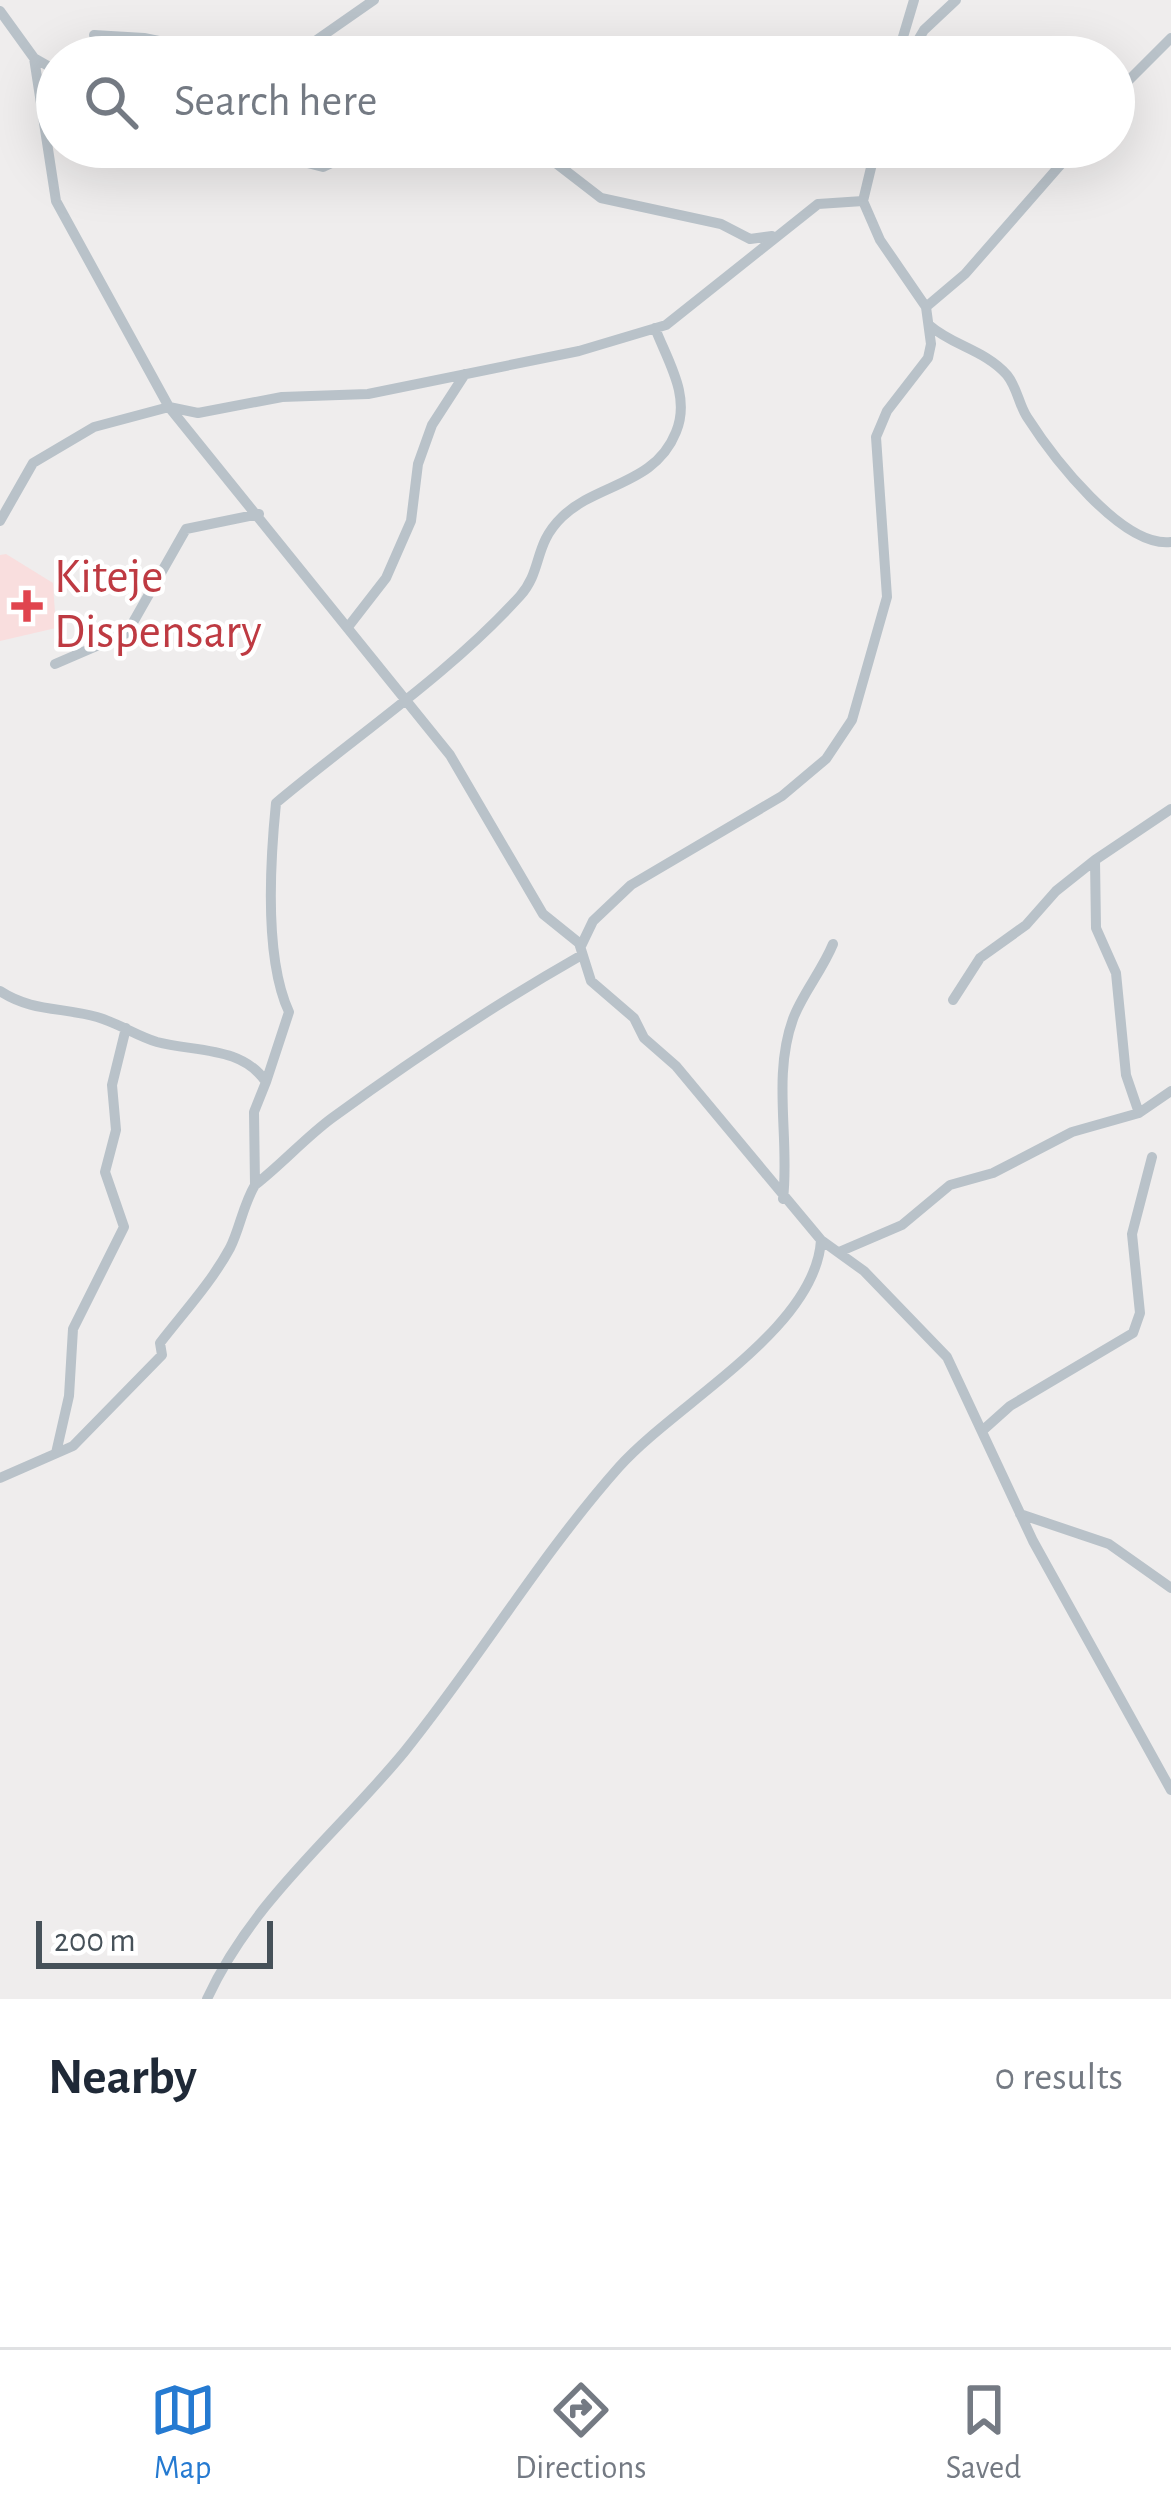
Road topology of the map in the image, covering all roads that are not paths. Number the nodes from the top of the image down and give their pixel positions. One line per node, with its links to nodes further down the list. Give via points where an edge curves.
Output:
1 (374, 0): 7 (street)
2 (914, 0): 8 (street)
3 (956, 0): 9 (street)
4 (0, 11): 11 (street)
5 (94, 34): 6 (street)
6 (119, 36)
7 (322, 36)
8 (903, 36)
9 (920, 36)
10 (1171, 38): 13 (street)
11 (34, 58): 12 (street)
12 (36, 71)
13 (1135, 74)
14 (51, 168): 24 (street, via 56,201)
15 (562, 168): 19 (street, via 601,198 721,224 750,239)
16 (871, 168): 18 (street)
17 (1057, 168): 20 (street)
18 (863, 201): 19 (street, via 818,204); 20 (street)
19 (776, 235): 22 (street, via 682,315)
20 (926, 307): 21 (street)
21 (929, 325): 27 (street, via 1009,377 1026,416 1109,516 1157,544); 34 (street, via 928,358 876,437 886,611 844,737 782,796 631,885 592,921)
22 (655, 328): 23 (street); 30 (street, via 683,404 670,445 649,469 562,517 538,545 522,594)
23 (466, 374): 24 (street, via 198,413); 28 (street, via 432,424 411,521 386,578)
24 (170, 406): 25 (street); 26 (street, via 94,427 33,463)
25 (259, 514): 28 (street); 29 (street, via 186,529 127,633)
26 (0, 521)
27 (1171, 542)
28 (348, 627): 30 (street)
29 (55, 664)
30 (406, 700): 34 (street, via 450,755 543,914); 38 (street, via 276,803 276,985 289,1012)
31 (1171, 809): 32 (street)
32 (1095, 860): 36 (street, via 980,958); 40 (street, via 1096,928 1116,973)
33 (833, 944): 43 (street, via 785,1048)
34 (581, 951): 42 (street, via 329,1119); 43 (street, via 591,981 634,1018)
35 (0, 991): 37 (street, via 25,1005)
36 (953, 1000)
37 (126, 1028): 38 (street, via 256,1066); 47 (street, via 105,1172 124,1227 73,1329)
38 (266, 1082): 42 (street, via 254,1112)
39 (1171, 1091): 40 (street)
40 (1138, 1113): 45 (street, via 950,1185 902,1225)
41 (1152, 1157): 46 (street, via 1132,1234 1140,1313 1132,1334)
42 (255, 1185): 47 (street, via 233,1241 160,1343 162,1355)
43 (783, 1199): 44 (street)
44 (821, 1240): 45 (street); 52 (street, via 818,1268 785,1313 606,1481 402,1754 248,1926)
45 (839, 1252): 46 (street, via 947,1357)
46 (982, 1431): 49 (street)
47 (56, 1453): 48 (street)
48 (0, 1478)
49 (1021, 1514): 50 (street, via 1109,1544); 51 (street)
50 (1171, 1588)
51 (1171, 1790)
52 (206, 1999)

